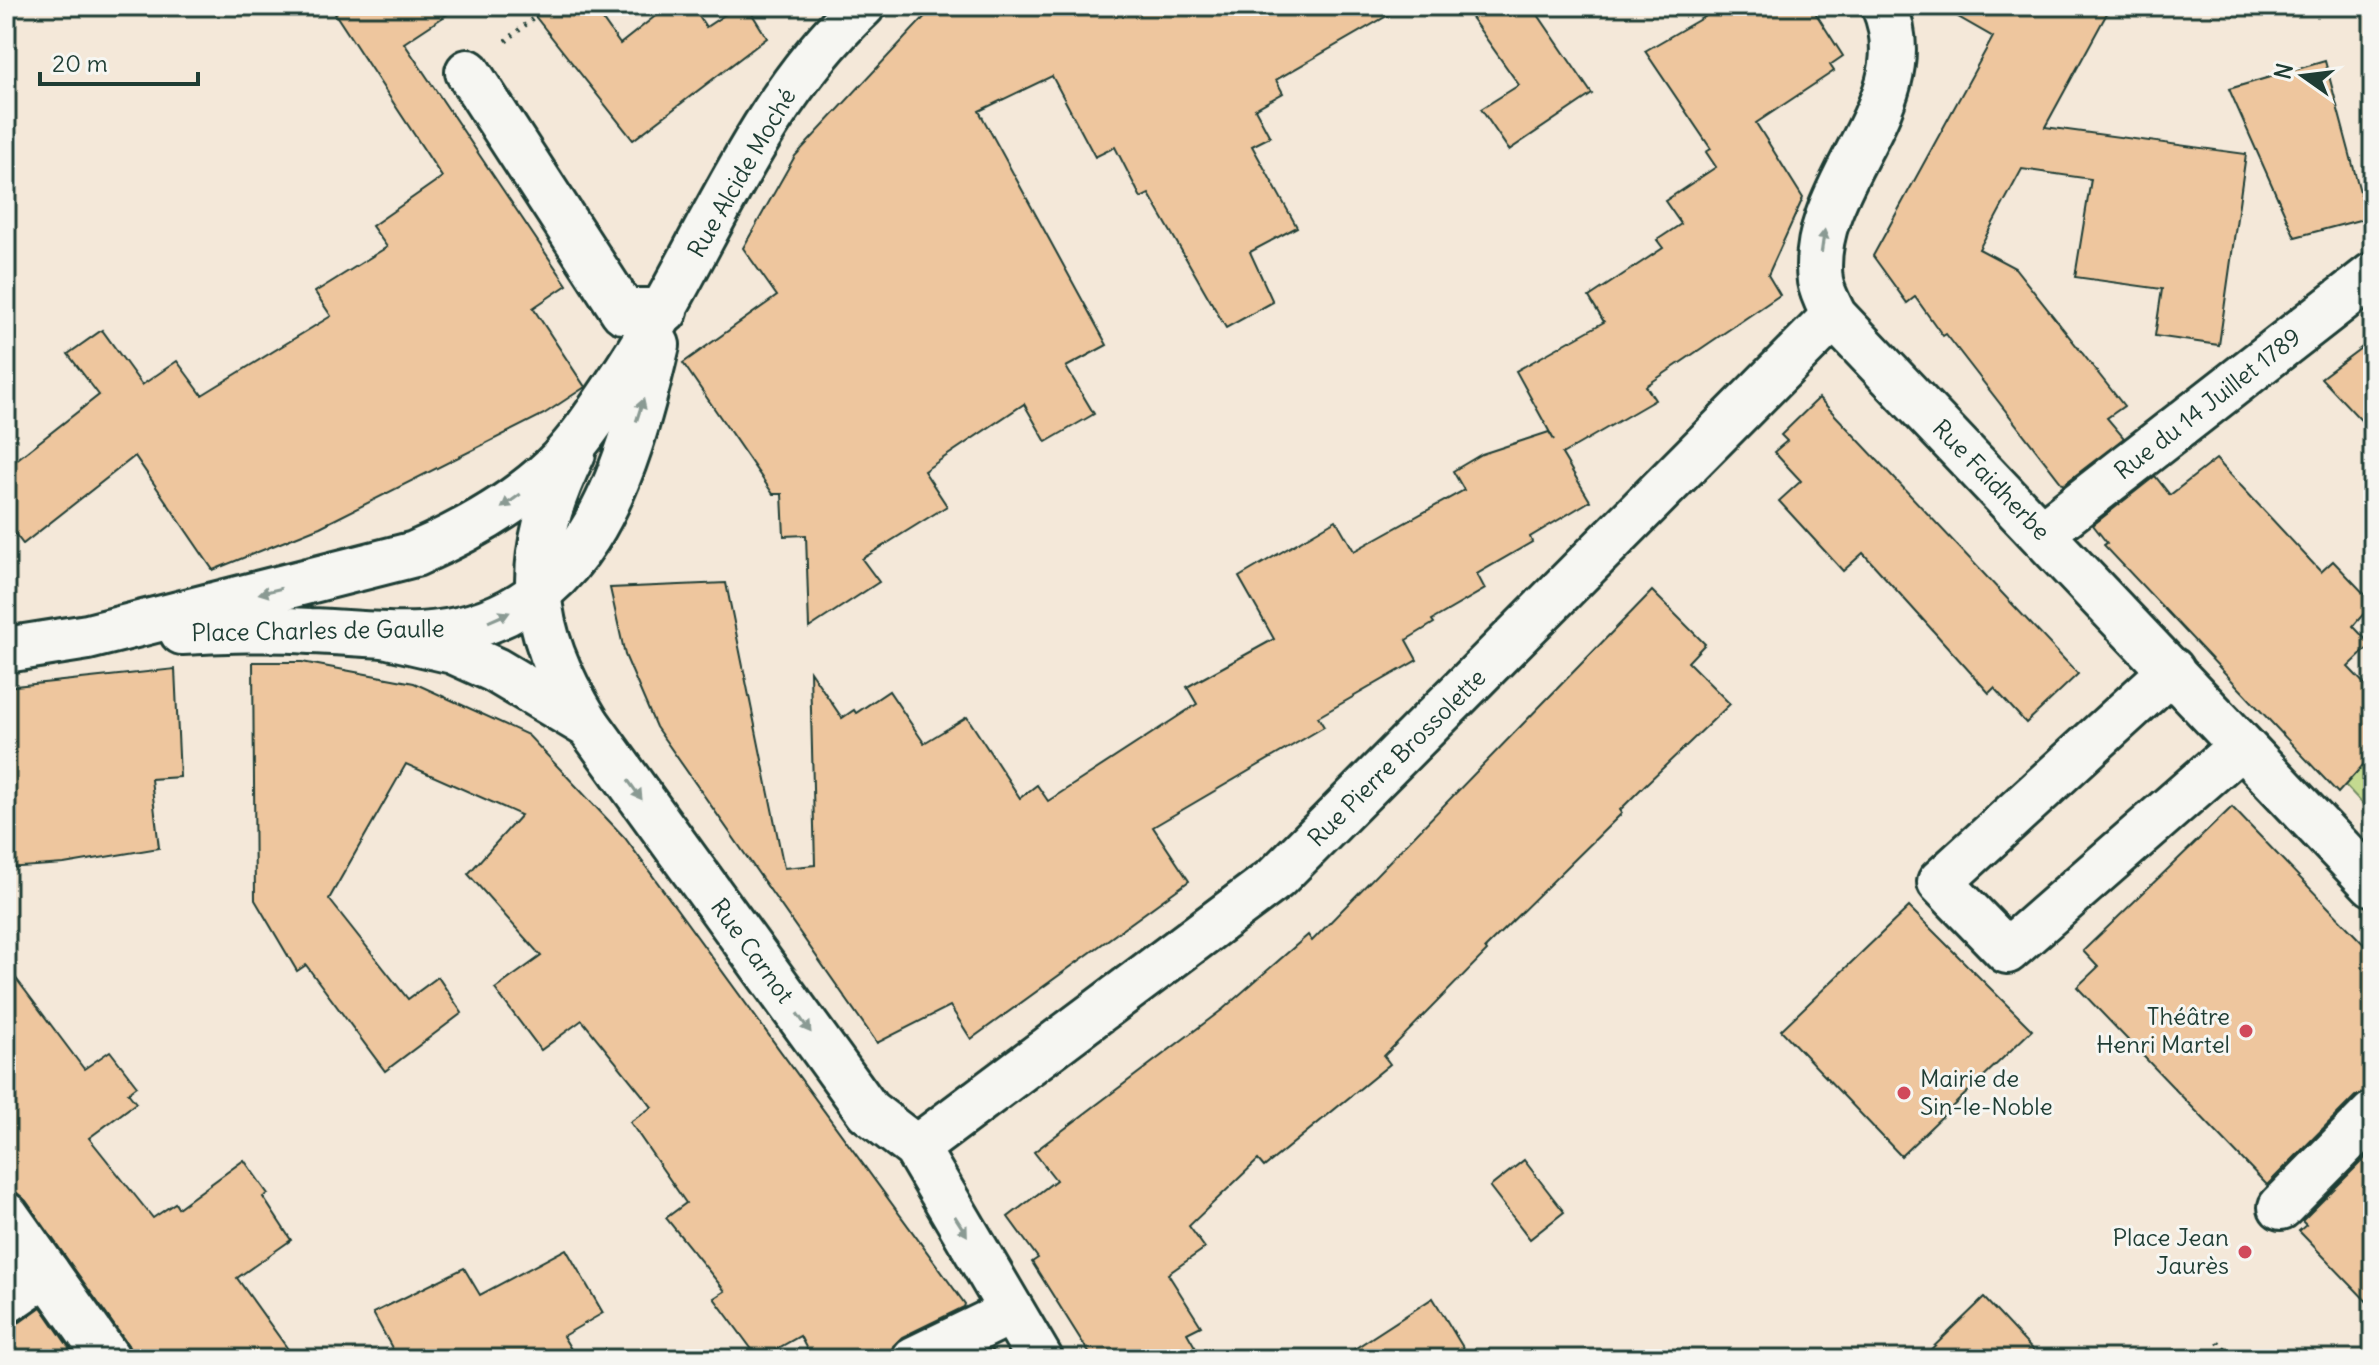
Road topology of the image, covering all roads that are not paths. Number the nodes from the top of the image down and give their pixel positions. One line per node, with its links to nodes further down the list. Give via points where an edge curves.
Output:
1 (862, 6): 5 (street, Rue Alcide Moché, via 777,104 727,187)
2 (1884, 6): 6 (street, Rue Faidherbe, one-way to 2, via 1820,283 1825,221 1889,85 1894,46)
3 (468, 72): 5 (street, via 623,311)
4 (2373, 275): 8 (street, Rue du 14 Juillet 1789)
5 (665, 311): 7 (street, Place Charles de Gaulle); 9 (street, Place Charles de Gaulle, one-way to 5, via 559,577 599,521 645,395)
6 (1834, 316): 8 (street, Rue Faidherbe); 18 (street, Rue Pierre Brossolette, via 1276,878)
7 (581, 437): 9 (street, via 550,509); 11 (street, Place Charles de Gaulle, one-way to 11, via 513,500 457,536 415,554)
8 (2042, 533): 13 (street, Rue Faidherbe)
9 (537, 596): 10 (street, Place Charles de Gaulle, one-way to 9, via 420,635 496,620); 14 (street, via 562,682)
10 (384, 635): 11 (street, Place Charles de Gaulle, via 233,629); 14 (street, Rue Carnot, via 453,651)
11 (88, 637): 12 (street)
12 (6, 650)
13 (2172, 670): 15 (street, Rue Faidherbe); 15 (street, via 1940,882 2007,951)
14 (589, 726): 18 (street, Rue Carnot, one-way to 18, via 868,1111)
15 (2241, 746): 16 (street, Rue Faidherbe)
16 (2373, 884)
17 (2373, 1114): 19 (street)
18 (916, 1148): 23 (street, Rue Carnot, one-way to 23)
19 (2281, 1207)
20 (6, 1215): 21 (street)
21 (47, 1273): 22 (street); 24 (street)
22 (6, 1301)
23 (1011, 1312): 25 (street); 26 (street, Rue Carnot)
24 (108, 1359)
25 (914, 1359)
26 (1040, 1359)

